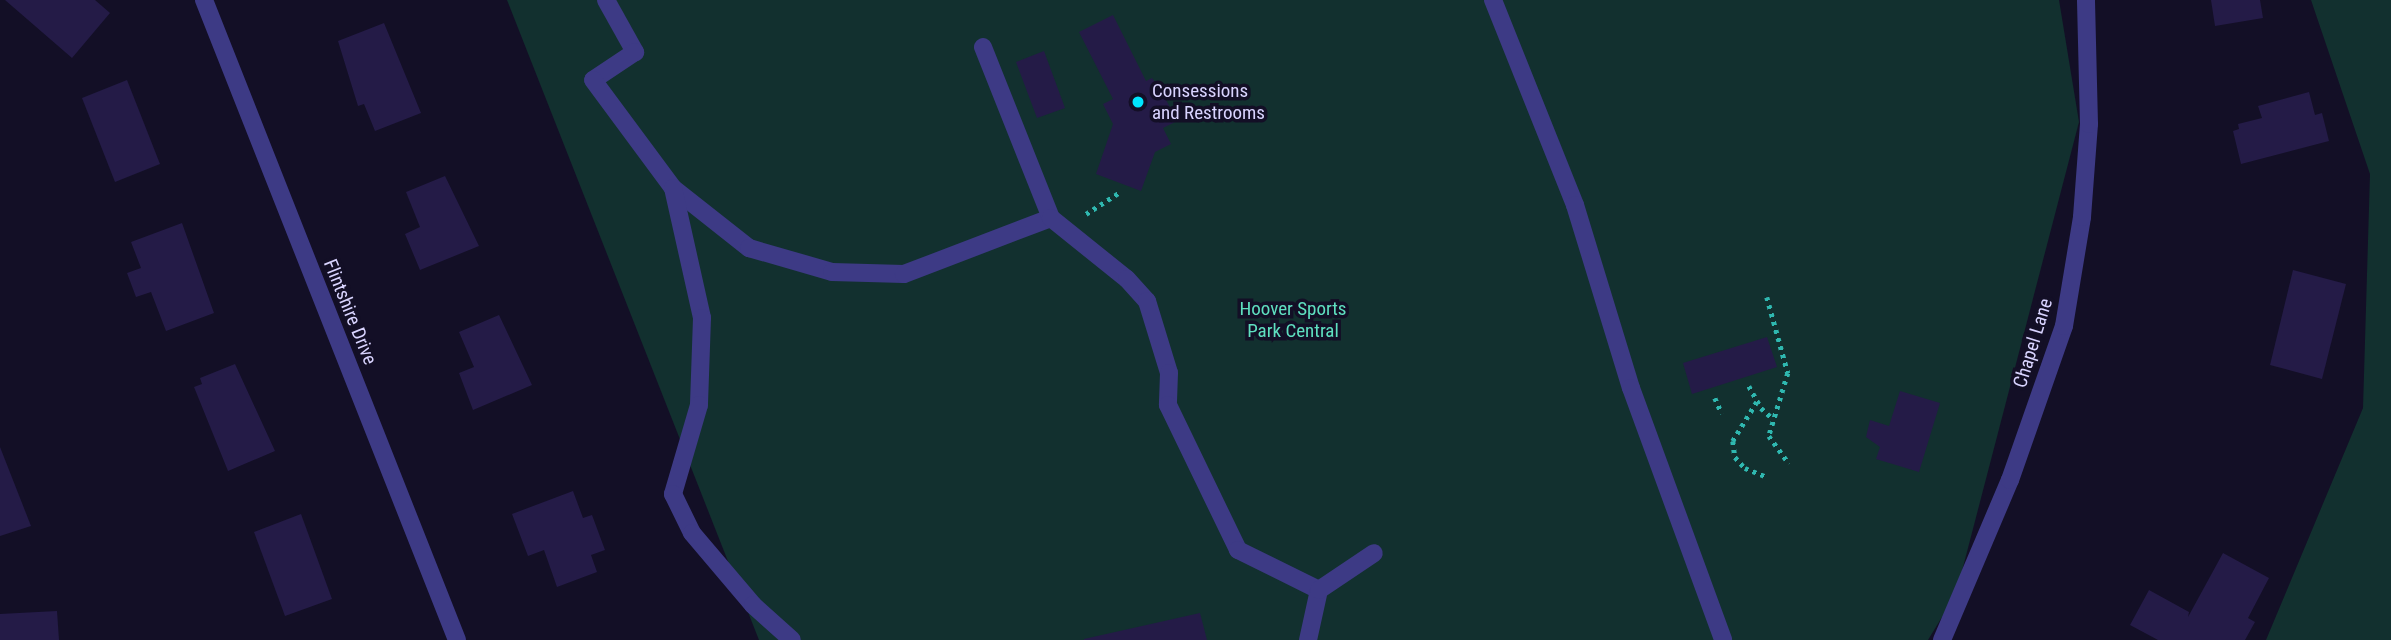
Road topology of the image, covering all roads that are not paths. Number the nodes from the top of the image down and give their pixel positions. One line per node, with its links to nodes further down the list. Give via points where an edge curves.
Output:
1 (204, 0): 10 (street, Flintshire Drive)
2 (606, 0): 6 (street, via 635,52 593,80)
3 (1493, 0): 13 (street, via 1575,205 1631,388)
4 (2086, 0): 14 (street, Chapel Lane, via 2089,124 2082,217 2064,326 2010,480)
5 (983, 47): 7 (street)
6 (673, 188): 7 (street, via 749,248 832,272 904,274); 11 (street, via 702,318 699,405 673,494 692,533 753,605)
7 (1057, 223): 9 (street, via 1128,279 1147,301 1170,373 1168,405 1238,550)
8 (1374, 553): 9 (street)
9 (1319, 590): 12 (street)
10 (457, 640)
11 (792, 640)
12 (1308, 640)
13 (1723, 640)
14 (1942, 640)

